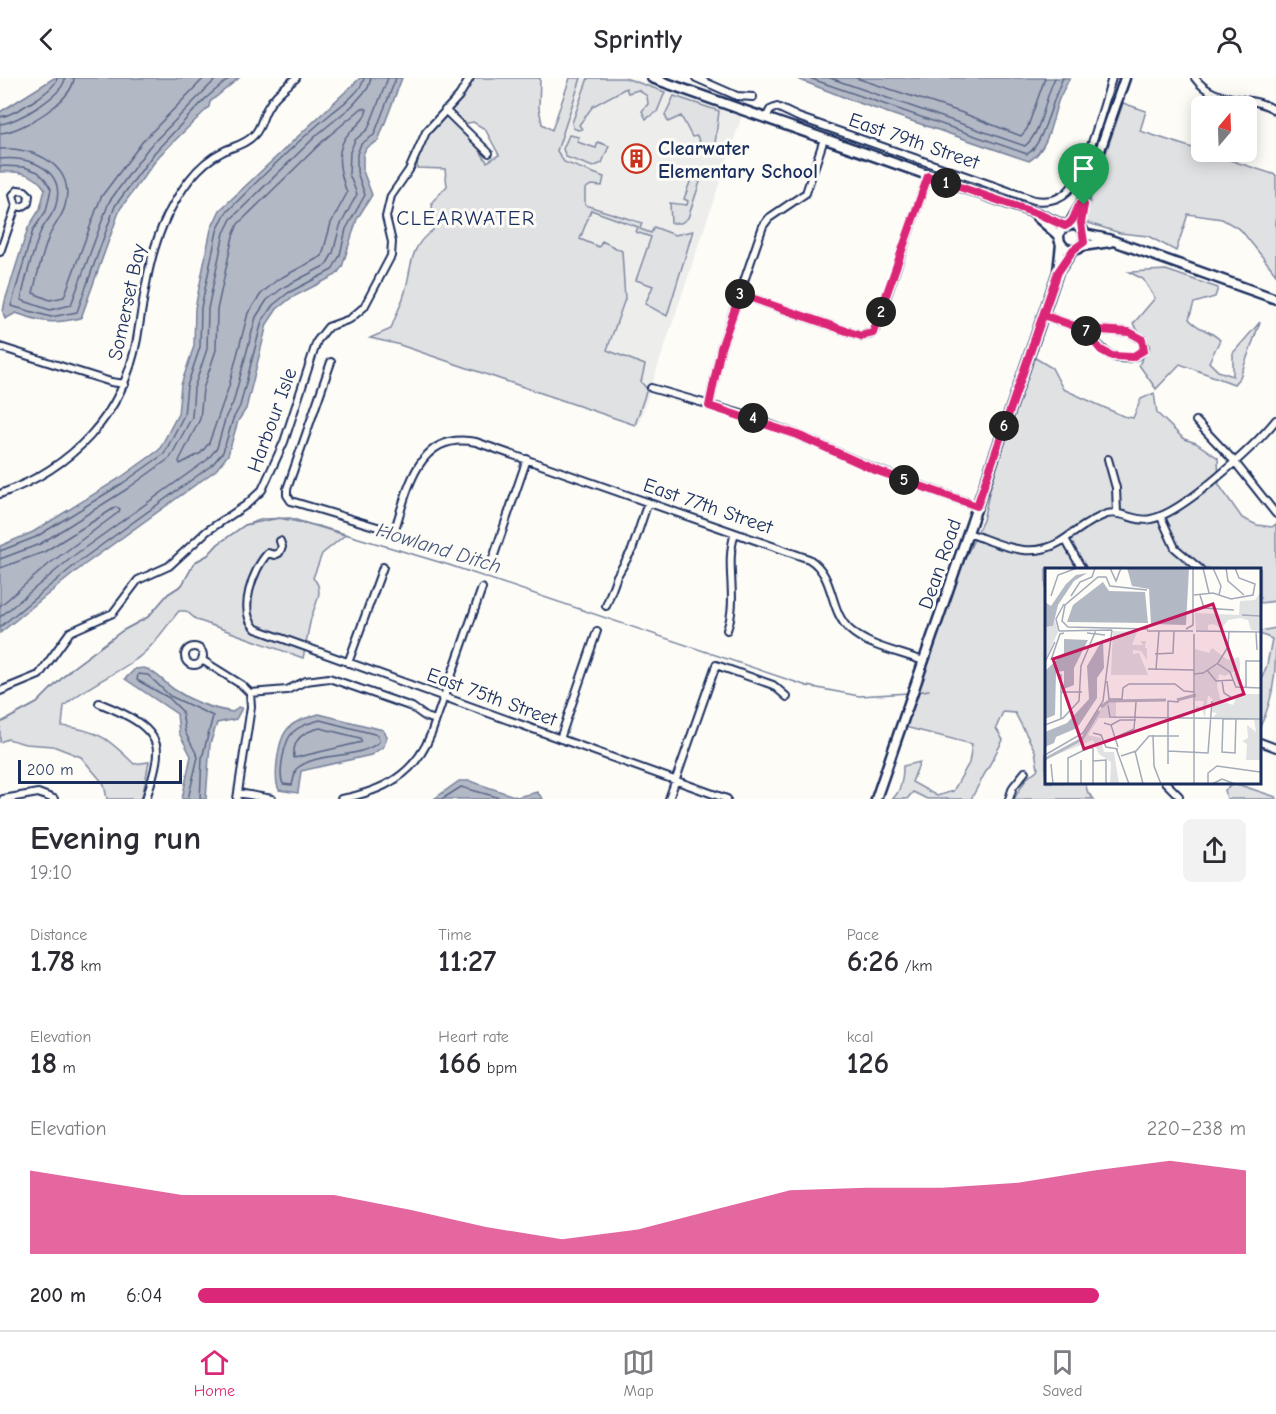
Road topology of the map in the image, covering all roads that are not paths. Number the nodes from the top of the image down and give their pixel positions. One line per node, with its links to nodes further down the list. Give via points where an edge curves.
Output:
1 (296, 78): 31 (street, Somerset Bay, via 270,103 255,135 200,167 171,209 150,263)
2 (470, 78): 9 (street, Harbour Isle)
3 (652, 78): 11 (street, East 79th Street)
4 (696, 78): 8 (street, via 737,96)
5 (1112, 78): 11 (street, East 79th Street, via 1077,179 1059,197 1044,201 777,107)
6 (1125, 78): 15 (street)
7 (1195, 78): 10 (street, via 1215,95 1259,102)
8 (753, 97)
9 (445, 110): 13 (street); 60 (street, Harbour Isle, via 426,132 388,203 386,222 392,246 389,262 360,312 328,327 318,338 284,442 262,490 246,506 207,531 169,566 138,580 113,613 70,632 39,675)
10 (1276, 111)
11 (766, 118): 12 (street, East 79th Street)
12 (824, 139): 14 (street, East 79th Street); 25 (street, via 806,193 764,225)
13 (489, 153)
14 (928, 176): 17 (street, East 79th Street); 25 (street, via 876,328 870,334 861,336)
15 (1082, 202): 18 (street); 19 (street)
16 (16, 206): 23 (street)
17 (1035, 214): 18 (street, East 79th Street); 20 (street, East 79th Street)
18 (1067, 226): 19 (street, East 79th Street); 20 (street)
19 (1083, 231): 21 (street); 22 (street)
20 (1060, 240): 22 (street, East 79th Street); 24 (street, Dean Road)
21 (1110, 242): 22 (street); 26 (street)
22 (1077, 248): 24 (street, Dean Road)
23 (0, 252)
24 (1058, 272): 27 (street, Dean Road)
25 (740, 294): 33 (street, via 721,348)
26 (1276, 299)
27 (1043, 315): 28 (street); 41 (street, Dean Road)
28 (1083, 329): 28 (street, via 1101,350 1112,356 1132,357 1144,350 1142,339 1134,333)
29 (0, 347): 31 (street)
30 (331, 362): 36 (street, East 77th Street, via 287,495 295,503 394,532 417,468 428,452 441,444 467,440)
31 (125, 384): 39 (street, Somerset Bay, via 107,417 74,453 32,481)
32 (651, 388): 33 (street)
33 (709, 406): 41 (street, via 798,435 875,470)
34 (1276, 420): 38 (street)
35 (1196, 421): 38 (street)
36 (527, 459): 40 (street, East 77th Street); 50 (street)
37 (1108, 459): 42 (street, via 1116,488)
38 (1234, 461): 43 (street); 44 (street, via 1208,485)
39 (0, 494)
40 (648, 502): 45 (street, East 77th Street); 54 (street, via 632,550)
41 (977, 506): 46 (street, Dean Road)
42 (1117, 513): 44 (street, via 1140,520); 47 (street, via 1092,521)
43 (1276, 514)
44 (1161, 517): 52 (street, via 1175,548)
45 (735, 533): 55 (street, via 730,555 733,602); 58 (street, East 77th Street, via 816,563 826,575 839,615 850,630 867,641)
46 (968, 533): 47 (street, via 1025,551 1045,549); 58 (street, Dean Road)
47 (1065, 539): 51 (street)
48 (280, 541): 59 (street, East 75th Street, via 280,552 268,553 260,564 245,608 249,621 261,632)
49 (383, 567): 59 (street)
50 (490, 567)
51 (1081, 568)
52 (1198, 568)
53 (482, 588): 62 (street)
54 (606, 606)
55 (727, 630)
56 (597, 631): 66 (street)
57 (202, 660): 61 (street)
58 (923, 661): 81 (street, Dean Road)
59 (348, 663): 62 (street, East 75th Street)
60 (0, 691)
61 (250, 693): 65 (street, via 286,690 306,681 329,678 412,706); 72 (street)
62 (443, 697): 65 (street); 66 (street, East 75th Street)
63 (787, 697): 70 (street, via 773,685 716,666)
64 (99, 704): 76 (street, via 130,717 155,742 157,758)
65 (436, 720): 78 (street, via 421,755 399,778 377,790)
66 (560, 739): 70 (street, East 75th Street)
67 (1261, 742): 68 (street)
68 (1276, 748)
69 (1025, 772): 82 (street)
70 (676, 781): 79 (street); 80 (street, East 75th Street)
71 (1166, 784): 73 (street)
72 (237, 796): 77 (street)
73 (1179, 796)
74 (52, 798): 75 (street, via 38,793)
75 (3, 799)
76 (146, 799)
77 (272, 799)
78 (342, 799)
79 (669, 799)
80 (727, 799)
81 (876, 799)
82 (1009, 799)

